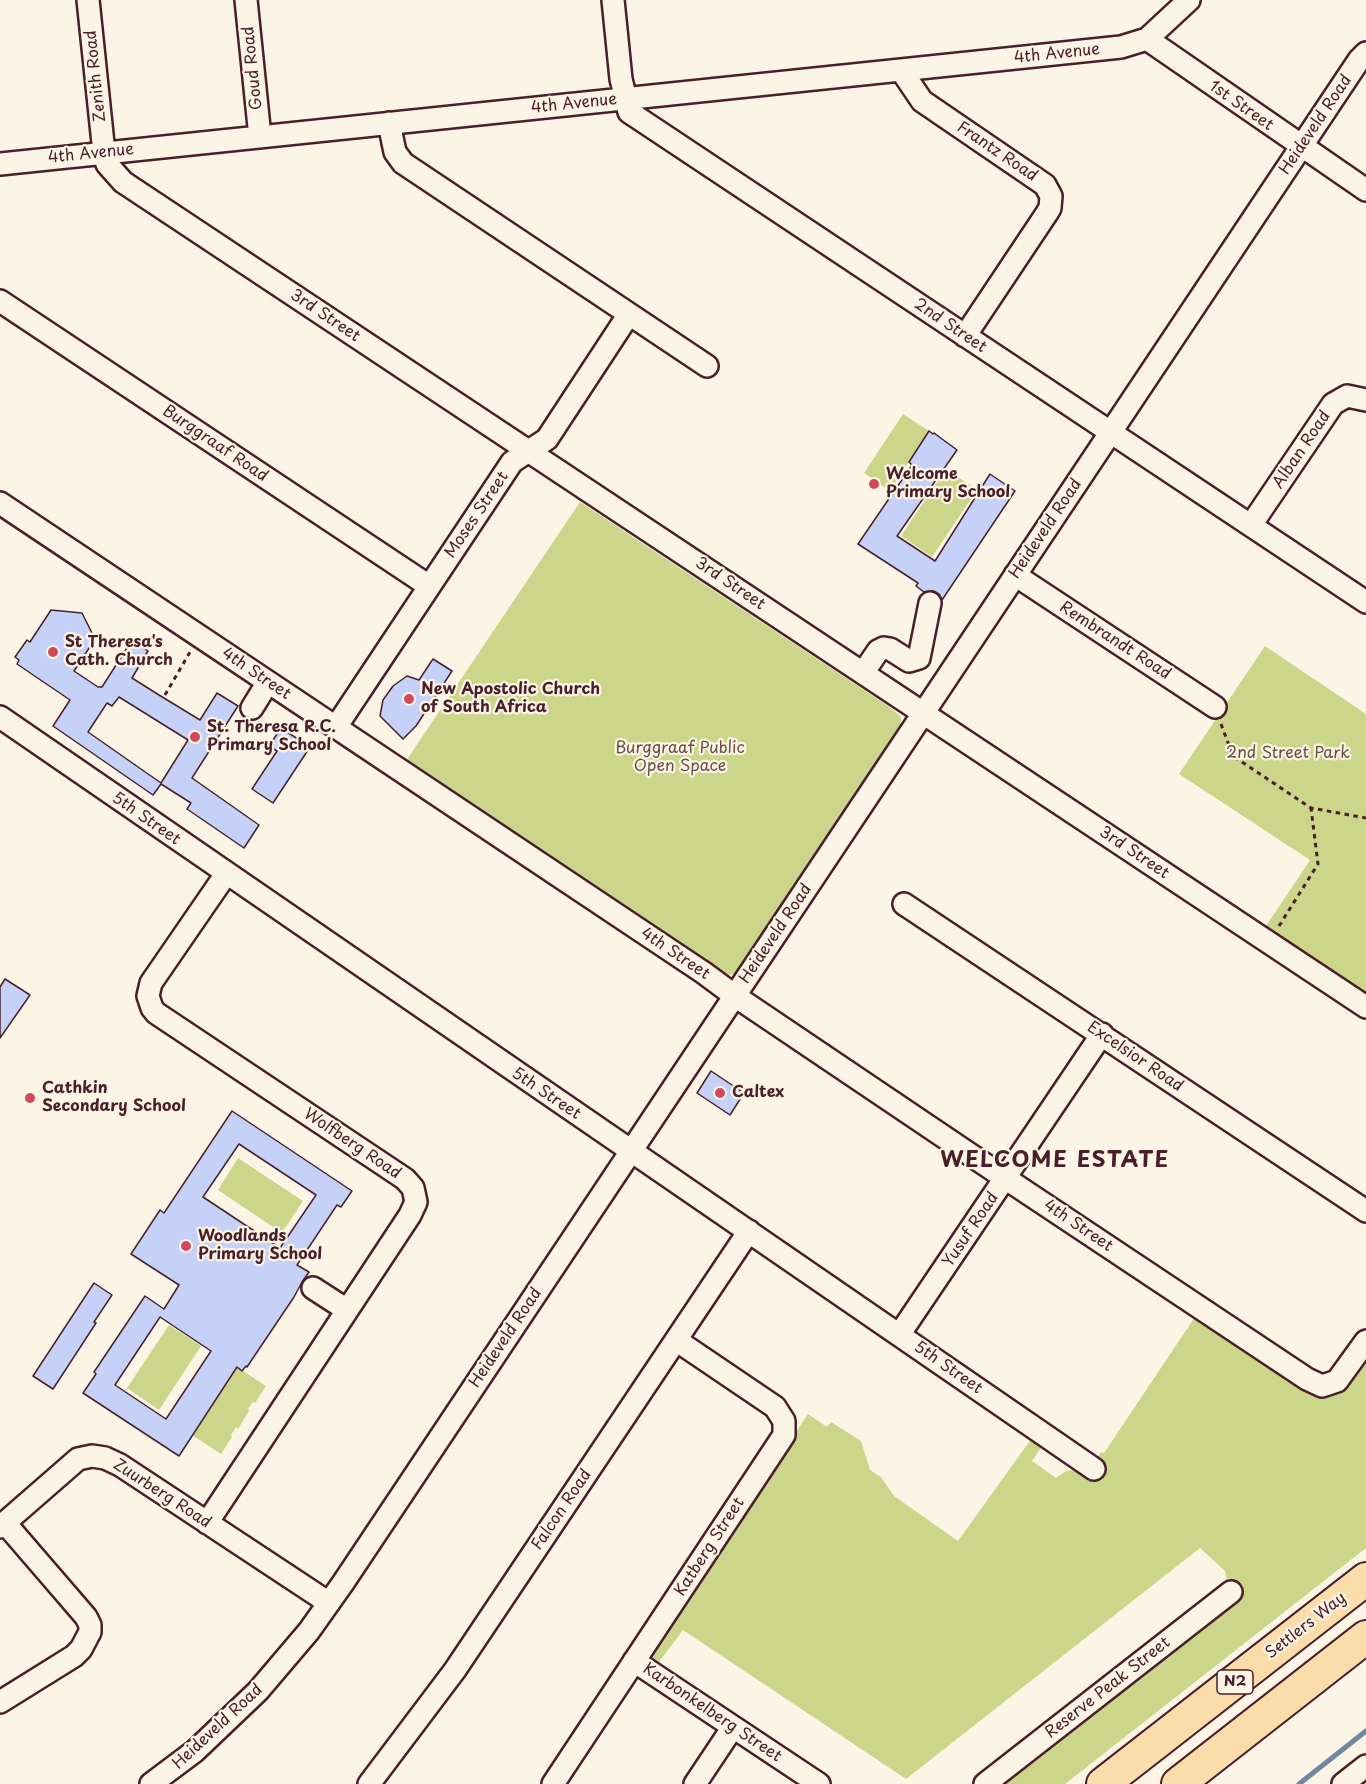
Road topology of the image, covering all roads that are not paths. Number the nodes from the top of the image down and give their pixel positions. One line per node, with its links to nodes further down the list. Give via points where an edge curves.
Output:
1 (88, 0): 12 (street, Zenith Road)
2 (246, 0): 10 (street, Goud Road)
3 (613, 0): 8 (street, 2nd Street)
4 (1189, 0): 5 (street)
5 (1147, 39): 7 (street, 4th Avenue, via 1121,47); 11 (street, 1st Street)
6 (1366, 53): 11 (street, Heideveld Road)
7 (901, 70): 8 (street, 4th Avenue); 17 (street, Frantz Road, via 922,101 1040,182 1051,196 1047,213)
8 (626, 98): 9 (street, 4th Avenue); 17 (street, 2nd Street, via 629,112)
9 (389, 123): 10 (street, 4th Avenue); 16 (street, via 395,152 403,163)
10 (261, 136): 12 (street, 4th Avenue)
11 (1301, 147): 14 (street, 1st Street); 20 (street, Heideveld Road)
12 (104, 153): 13 (street, 4th Avenue); 21 (street, 3rd Street, via 107,164 123,182)
13 (0, 164)
14 (1366, 190)
15 (0, 301): 25 (street, Burggraaf Road)
16 (629, 314): 18 (street); 21 (street, Moses Street, via 547,439)
17 (965, 336): 20 (street, 2nd Street)
18 (707, 366)
19 (1366, 400): 23 (street, Alban Road, via 1347,396 1333,404)
20 (1110, 433): 23 (street, 2nd Street); 24 (street, Heideveld Road)
21 (529, 451): 25 (street, Moses Street, via 512,462); 28 (street, 3rd Street)
22 (0, 503): 29 (street, 4th Street)
23 (1251, 525): 26 (street, 2nd Street)
24 (1015, 575): 30 (street, Rembrandt Road); 32 (street, Heideveld Road)
25 (429, 586): 34 (street, Moses Street, via 423,610)
26 (1366, 602)
27 (930, 603): 28 (street, via 919,658 909,661 884,648)
28 (863, 673): 32 (street, 3rd Street)
29 (268, 682): 31 (street); 34 (street, 4th Street)
30 (1215, 707)
31 (252, 708)
32 (923, 713): 37 (street, Heideveld Road); 38 (street, 3rd Street)
33 (0, 717): 35 (street, 5th Street)
34 (336, 727): 37 (street, 4th Street)
35 (226, 874): 40 (street, 5th Street); 45 (street, Wolfberg Road, via 151,983 149,1001 156,1013 413,1188 414,1209)
36 (904, 904): 39 (street, Excelsior Road)
37 (735, 996): 40 (street, Heideveld Road); 41 (street, 4th Street)
38 (1366, 1007)
39 (1102, 1034): 41 (street, Yusuf Road); 42 (street, Excelsior Road)
40 (631, 1151): 43 (street, 5th Street); 54 (street, Heideveld Road)
41 (1005, 1178): 46 (street, Yusuf Road); 48 (street, 4th Street, via 1322,1386 1338,1381)
42 (1366, 1211)
43 (749, 1231): 46 (street, 5th Street); 47 (street, Falcon Road)
44 (313, 1288): 45 (street)
45 (346, 1310): 50 (street, Wolfberg Road)
46 (899, 1335): 49 (street, 5th Street)
47 (676, 1340): 56 (street, Katberg Street, via 775,1407 785,1428); 63 (street, Falcon Road, via 456,1670)
48 (1366, 1341)
49 (1094, 1469)
50 (207, 1522): 51 (street, Zuurberg Road, via 120,1465 92,1456 67,1467); 54 (street, Zuurberg Road)
51 (3, 1525): 58 (street, via 86,1617 90,1632 74,1656)
52 (1366, 1580): 68 (highway, Settlers Way / N2)
53 (1231, 1592): 67 (street, Reserve Peak Street)
54 (329, 1603): 62 (street, Heideveld Road, via 258,1692)
55 (1366, 1637): 60 (highway, N2)
56 (634, 1662): 59 (street, Karbonkelberg Street); 64 (street, Katberg Street)
57 (1366, 1662): 60 (highway, via 1295,1716)
58 (0, 1702)
59 (733, 1727): 65 (street); 66 (street, Karbonkelberg Street)
60 (1242, 1733): 69 (highway, N2)
61 (1366, 1766): 70 (street)
62 (165, 1780)
63 (369, 1784)
64 (554, 1784)
65 (695, 1784)
66 (819, 1784)
67 (986, 1784)
68 (1103, 1784)
69 (1178, 1784)
70 (1343, 1784)

